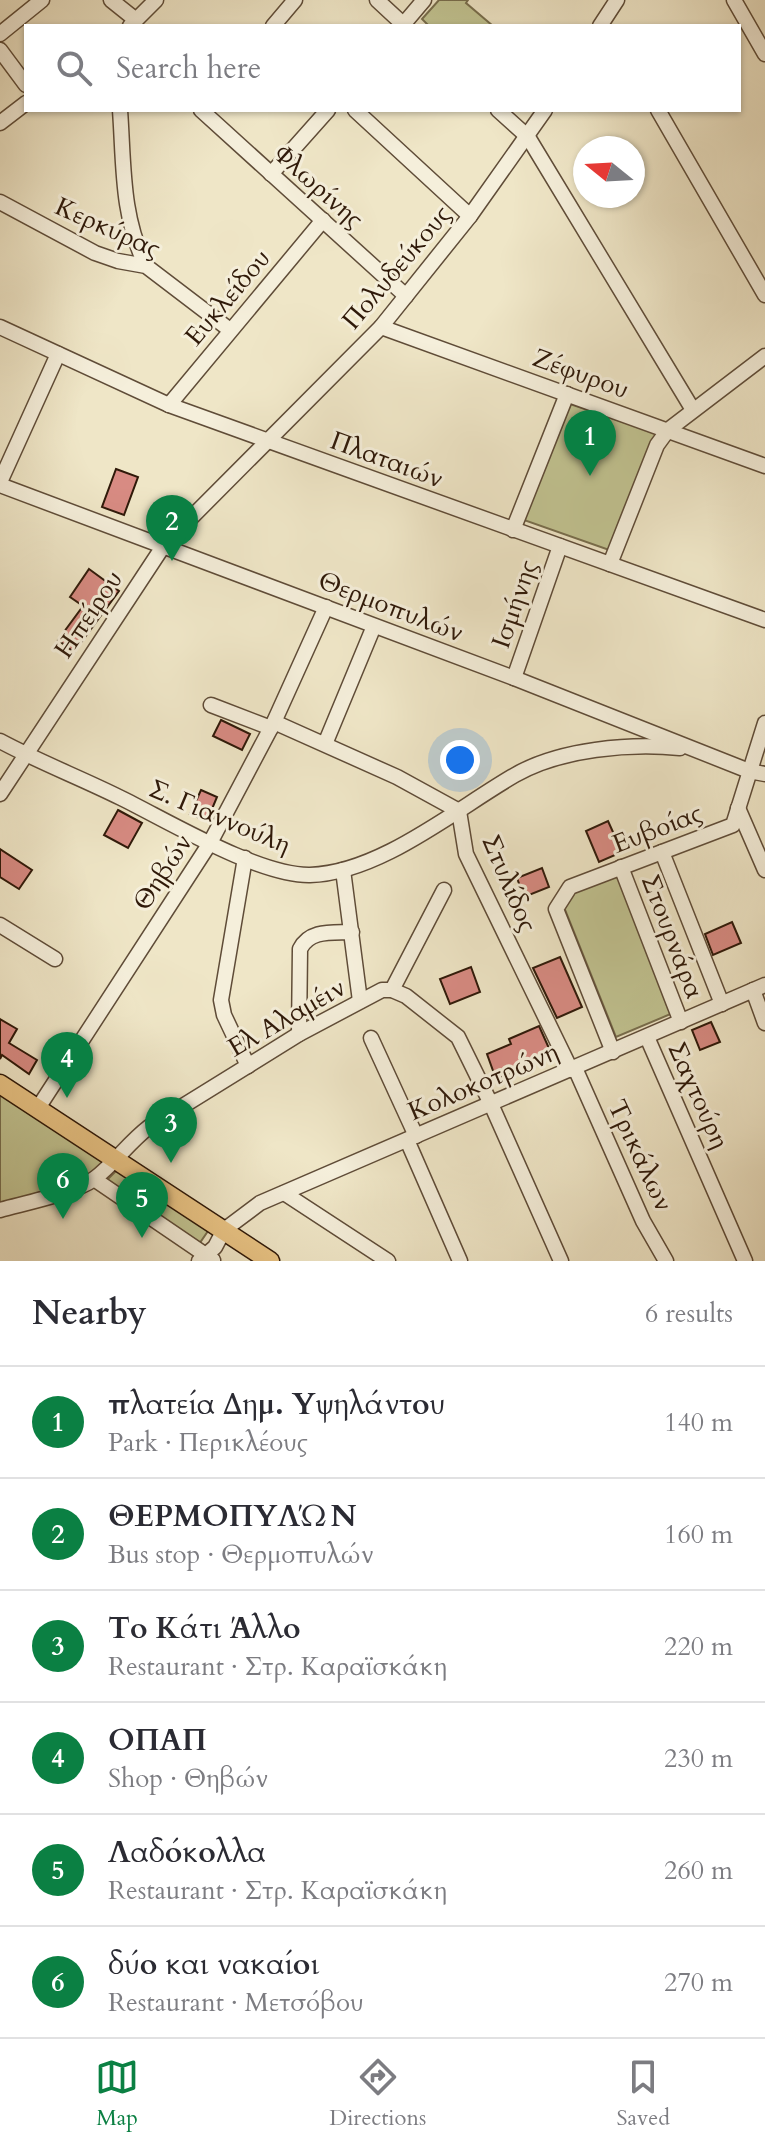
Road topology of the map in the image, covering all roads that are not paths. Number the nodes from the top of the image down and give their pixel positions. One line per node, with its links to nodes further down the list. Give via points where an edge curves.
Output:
1 (42, 0): 14 (street)
2 (111, 0): 9 (street)
3 (156, 0): 9 (street)
4 (295, 0): 11 (street)
5 (377, 0): 12 (street)
6 (424, 0): 13 (street)
7 (617, 0): 10 (street)
8 (734, 0): 16 (street)
9 (133, 23)
10 (605, 23)
11 (275, 24)
12 (401, 24)
13 (405, 24)
14 (0, 34)
15 (0, 50): 17 (street)
16 (765, 54)
17 (24, 82)
18 (24, 105): 26 (street)
19 (120, 112): 32 (street, via 127,215)
20 (204, 112): 28 (street, Φλωρίνης)
21 (326, 112): 28 (street)
22 (357, 112): 30 (street)
23 (500, 112): 27 (street)
24 (544, 112): 27 (street, Πολυδεύκους)
25 (659, 112): 33 (street)
26 (0, 123)
27 (528, 137): 30 (street, Πολυδεύκους); 42 (street)
28 (271, 174): 31 (street, Φλωρίνης)
29 (0, 202): 32 (street, Κερκύρας, via 95,253)
30 (470, 216): 34 (street, Πολυδεύκους)
31 (323, 220): 34 (street, Φλωρίνης); 37 (street, Ευκλείδου)
32 (146, 266): 37 (street, Κερκύρας)
33 (765, 295)
34 (406, 296): 36 (street, Πολυδεύκους)
35 (0, 327): 38 (street, Πλαταιών)
36 (381, 327): 40 (street, Ζέφυρου); 44 (street, Πολυδεύκους)
37 (230, 330): 41 (street, Ευκλείδου)
38 (58, 354): 41 (street, Πλαταιών); 46 (street)
39 (765, 356): 42 (street)
40 (567, 394): 43 (street, Ζέφυρου); 47 (street)
41 (169, 405): 44 (street, Πλαταιών)
42 (693, 410): 43 (street)
43 (668, 430): 45 (street, Ζέφυρου); 50 (street, via 657,445)
44 (267, 442): 47 (street, Πλαταιών); 48 (street, Ηπείρου)
45 (765, 466)
46 (0, 484): 48 (street, Θερμοπυλών)
47 (513, 530): 49 (street, Πλαταιών)
48 (164, 545): 51 (street, Θερμοπυλών); 61 (street, Ηπείρου)
49 (560, 546): 50 (street, Πλαταιών); 54 (street, Ισμήνης)
50 (610, 564): 52 (street, Πλαταιών)
51 (326, 607): 53 (street, Θερμοπυλών); 57 (street, Θηβών)
52 (765, 620)
53 (374, 626): 54 (street, Θερμοπυλών); 59 (street)
54 (514, 678): 60 (street, Θερμοπυλών)
55 (211, 705): 57 (street, Στυλίδος)
56 (765, 723): 62 (street, Ευβοίας)
57 (272, 725): 59 (street, Στυλίδος); 67 (street, Θηβών)
58 (0, 741): 61 (street, Σ. Γιαννούλη)
59 (325, 744): 66 (street, Στυλίδος)
60 (692, 749): 62 (street, Θερμοπυλών); 66 (street, Σ. Γιαννούλη, via 653,745 572,754 518,773)
61 (25, 754): 64 (street, Ηπείρου); 67 (street, Σ. Γιαννούλη)
62 (749, 771): 63 (street, Θερμοπυλών); 65 (street, Ευβοίας)
63 (765, 774)
64 (0, 794)
65 (738, 808): 68 (street, Ευβοίας, via 733,825); 72 (street)
66 (459, 811): 71 (street, Σ. Γιαννούλη, via 398,847); 88 (street, Στυλίδος, via 466,854)
67 (210, 843): 69 (street, Σ. Γιαννούλη); 91 (street, Θηβών)
68 (662, 852): 70 (street, Ευβοίας); 80 (street)
69 (245, 858): 71 (street, Σ. Γιαννούλη, via 283,872); 87 (street, via 221,1000)
70 (621, 867): 81 (street, Στουρνάρα); 86 (street, Ευβοίας, via 570,887 556,909)
71 (343, 870): 75 (street)
72 (765, 870)
73 (444, 890): 78 (street)
74 (0, 925): 76 (street)
75 (352, 932): 79 (street); 83 (street, via 313,934 304,940)
76 (55, 959)
77 (759, 988): 80 (street, Κολοκοτρώνη); 82 (street)
78 (392, 990): 79 (street, Ελ Αλαμέιν); 90 (street, via 458,1037)
79 (360, 1001): 83 (street, Ελ Αλαμέιν)
80 (722, 1004): 81 (street, Κολοκοτρώνη)
81 (681, 1022): 84 (street, Κολοκοτρώνη)
82 (765, 1023)
83 (299, 1034): 87 (street, Ελ Αλαμέιν)
84 (647, 1037): 86 (street, Κολοκοτρώνη); 104 (street, Σαχτούρη)
85 (371, 1038): 92 (street)
86 (613, 1052): 88 (street, Κολοκοτρώνη)
87 (248, 1066): 93 (street, Ελ Αλαμέιν, via 149,1127)
88 (573, 1069): 90 (street, Κολοκοτρώνη); 103 (street, Τρικάλων)
89 (0, 1084): 91 (main road)
90 (491, 1104): 92 (street, Κολοκοτρώνη); 102 (street)
91 (38, 1108): 93 (main road)
92 (411, 1138): 95 (street, Κολοκοτρώνη); 101 (street)
93 (115, 1158): 94 (street, Ελ Αλαμέιν); 97 (main road)
94 (94, 1179): 96 (street); 98 (street)
95 (284, 1193): 97 (street, Κολοκοτρώνη, via 260,1203); 100 (street)
96 (0, 1210)
97 (224, 1230): 98 (street, Κολοκοτρώνη); 99 (main road)
98 (206, 1259)
99 (270, 1261)
100 (388, 1261)
101 (460, 1261)
102 (561, 1261)
103 (666, 1261)
104 (745, 1261)

